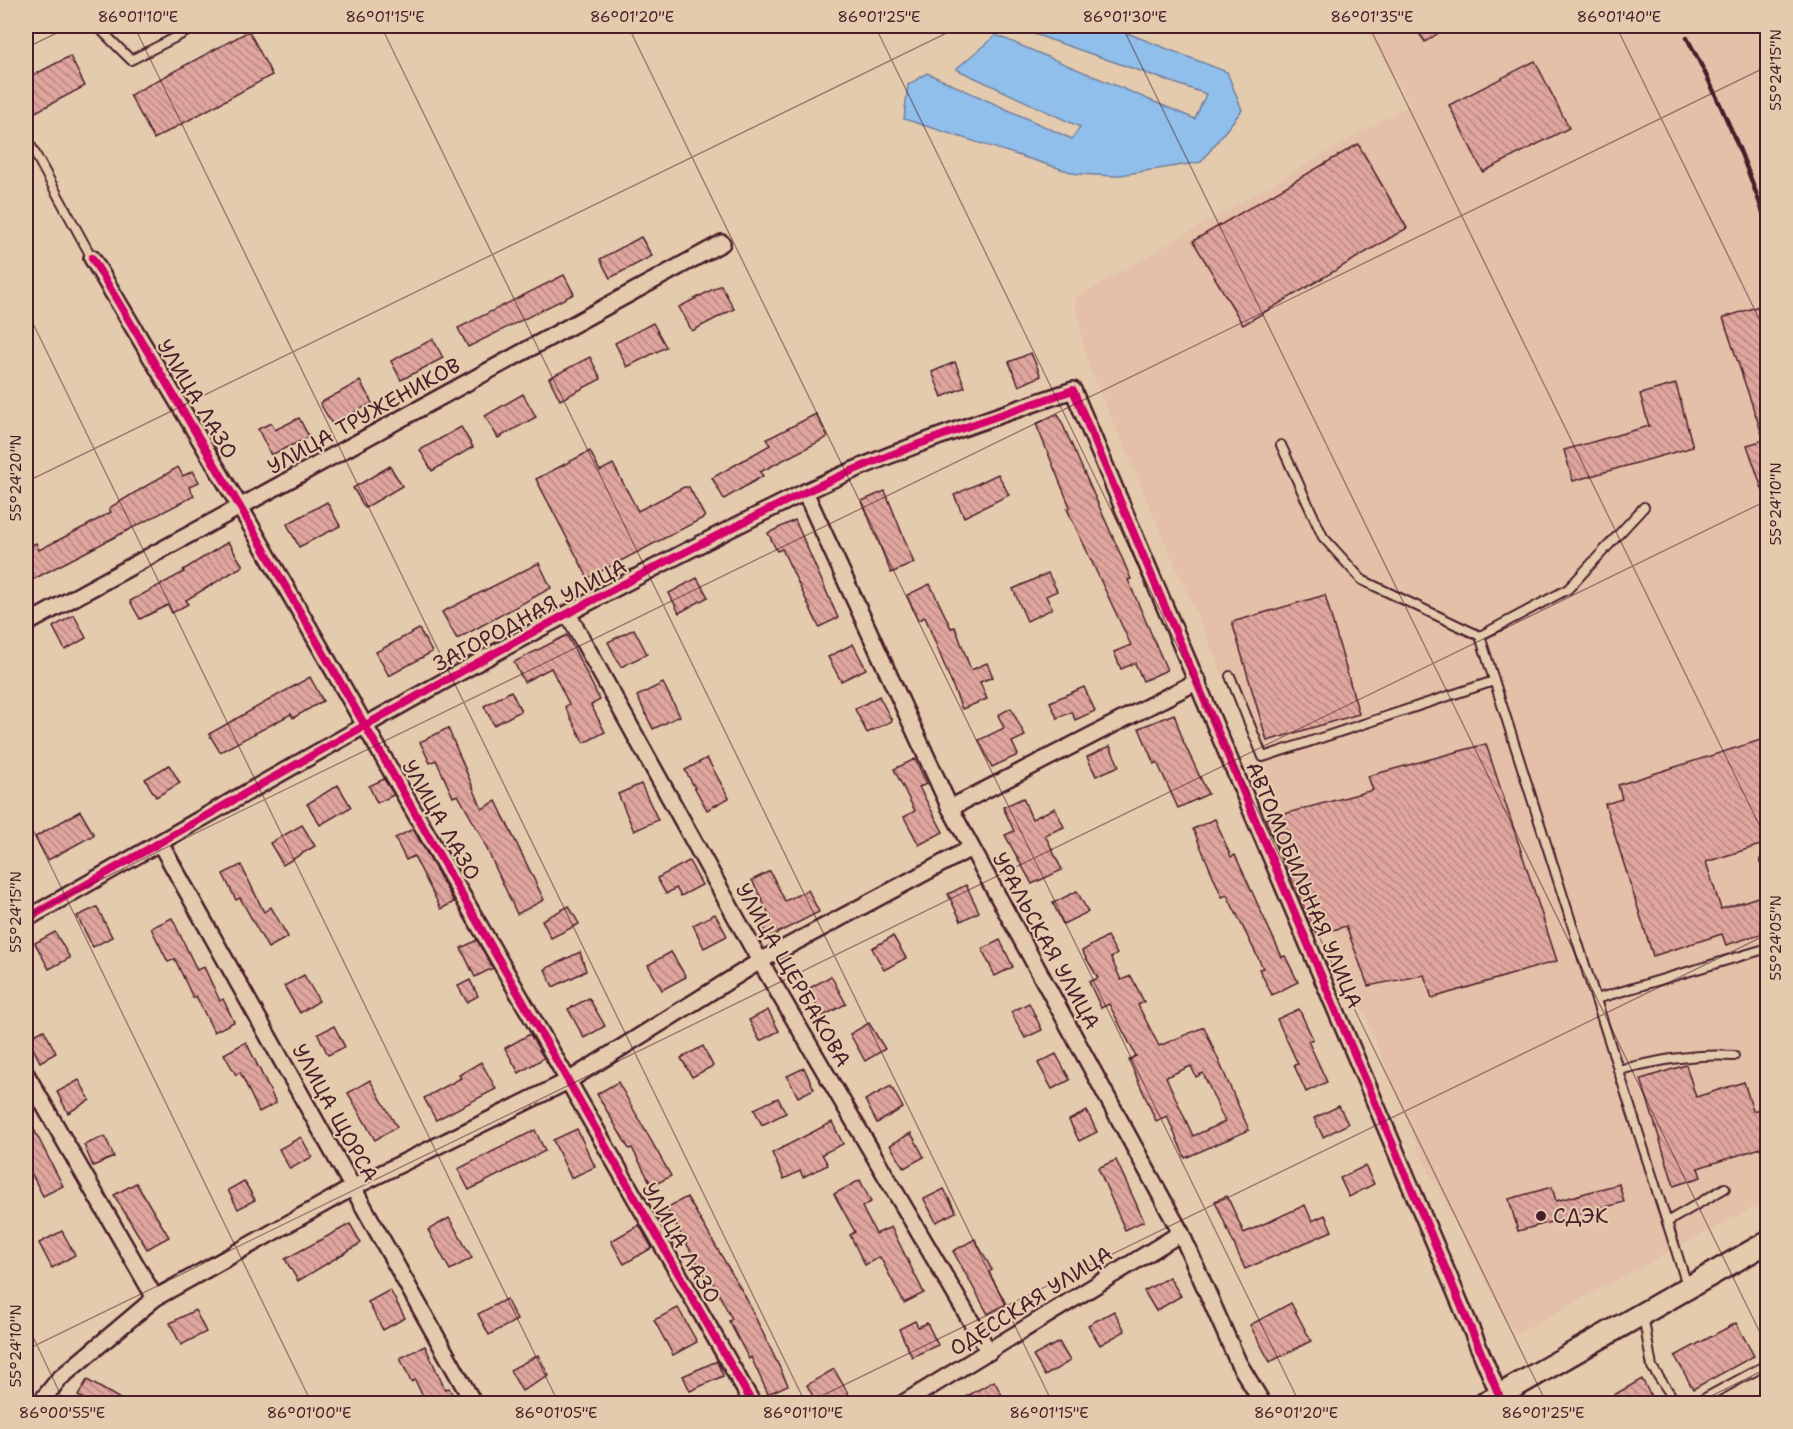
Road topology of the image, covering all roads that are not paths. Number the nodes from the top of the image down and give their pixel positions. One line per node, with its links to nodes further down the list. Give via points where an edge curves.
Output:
1 (97, 26): 2 (lane, via 131,60)
2 (198, 26)
3 (26, 137): 5 (lane, УЛИЦА ЛАЗО)
4 (722, 243): 9 (street, УЛИЦА ТРУЖЕНИКОВ)
5 (92, 258): 9 (street, УЛИЦА ЛАЗО)
6 (1073, 390): 8 (street, ЗАГОРОДНАЯ УЛИЦА, via 938,437); 15 (street, АВТОМОБИЛЬНАЯ УЛИЦА)
7 (1281, 445): 13 (lane, via 1323,537 1362,580)
8 (805, 492): 11 (street, ЗАГОРОДНАЯ УЛИЦА); 18 (street, УРАЛЬСКАЯ УЛИЦА)
9 (240, 507): 12 (street, УЛИЦА ТРУЖЕНИКОВ); 17 (street, УЛИЦА ЛАЗО)
10 (1644, 507): 13 (lane, via 1568,589)
11 (568, 614): 17 (street, ЗАГОРОДНАЯ УЛИЦА); 23 (street, УЛИЦА ЩЕРБАКОВА)
12 (26, 624)
13 (1480, 636): 16 (lane)
14 (1230, 676): 16 (lane, via 1263,757)
15 (1198, 681): 18 (street); 39 (street, АВТОМОБИЛЬНАЯ УЛИЦА)
16 (1494, 681): 24 (lane)
17 (364, 723): 19 (street, ЗАГОРОДНАЯ УЛИЦА); 28 (street, УЛИЦА ЛАЗО)
18 (950, 808): 20 (street, УРАЛЬСКАЯ УЛИЦА)
19 (160, 843): 21 (street, ЗАГОРОДНАЯ УЛИЦА); 29 (street, УЛИЦА ЩОРСА)
20 (971, 848): 23 (street); 32 (street, УРАЛЬСКАЯ УЛИЦА)
21 (26, 919)
22 (1767, 948): 24 (lane)
23 (759, 961): 28 (street); 37 (street, УЛИЦА ЩЕРБАКОВА)
24 (1596, 999): 26 (lane)
25 (1734, 1056): 26 (lane, via 1668,1058)
26 (1618, 1070): 31 (lane)
27 (26, 1074): 35 (street)
28 (568, 1081): 29 (street); 42 (street, УЛИЦА ЛАЗО)
29 (352, 1188): 35 (street); 41 (street, УЛИЦА ЩОРСА)
30 (1725, 1188): 31 (lane)
31 (1667, 1222): 34 (lane)
32 (1181, 1233): 37 (street, ОДЕССКАЯ УЛИЦА); 44 (street, УРАЛЬСКАЯ УЛИЦА, via 1239,1362)
33 (1767, 1242): 34 (main road)
34 (1688, 1288): 36 (main road)
35 (155, 1298): 40 (street, via 60,1379)
36 (1643, 1313): 39 (main road); 45 (lane, via 1652,1367)
37 (989, 1352): 43 (street, ОДЕССКАЯ УЛИЦА)
38 (1767, 1364): 46 (lane)
39 (1491, 1399)
40 (39, 1404)
41 (474, 1404)
42 (753, 1404)
43 (902, 1404)
44 (1263, 1404)
45 (1677, 1404)
46 (1694, 1404)

